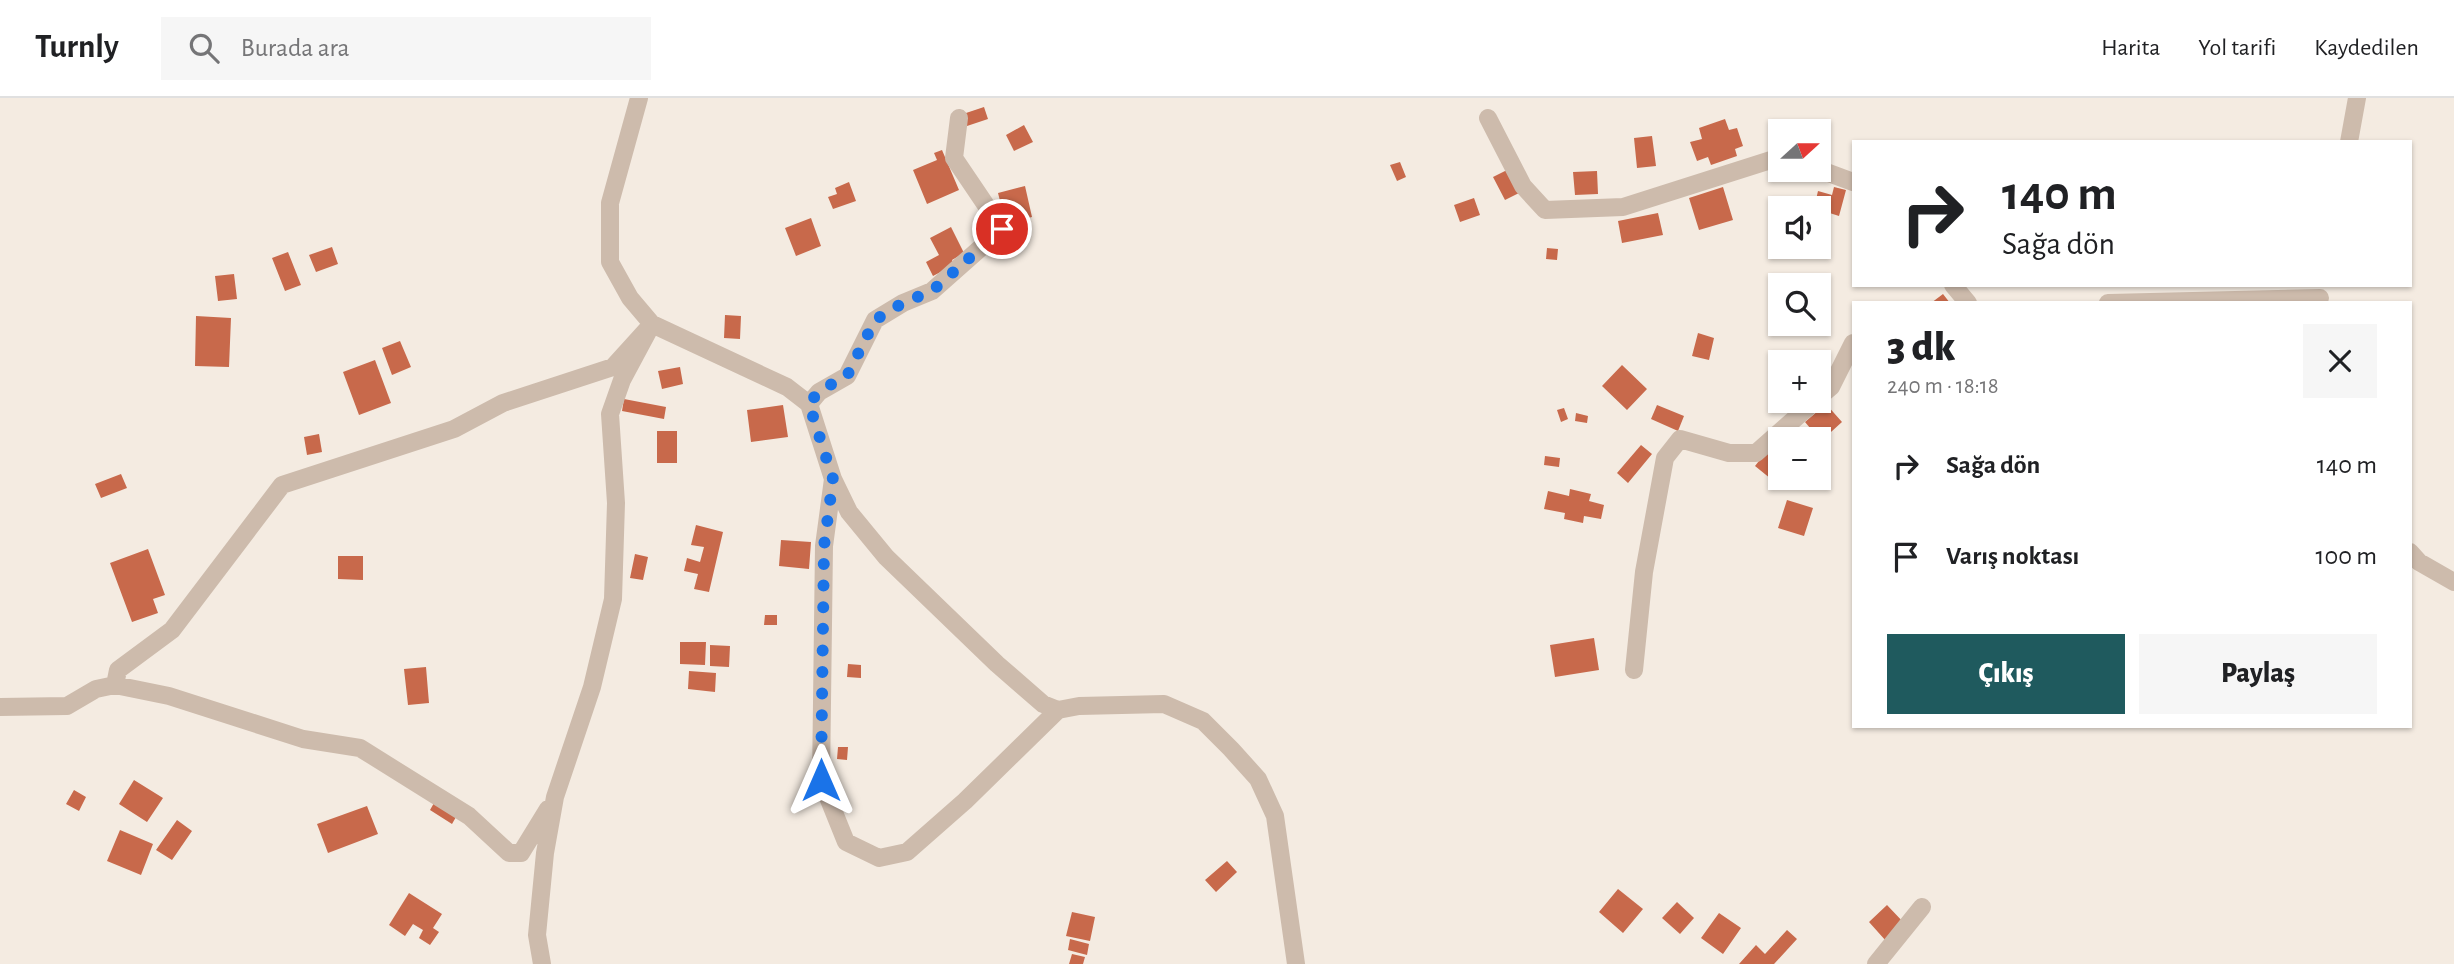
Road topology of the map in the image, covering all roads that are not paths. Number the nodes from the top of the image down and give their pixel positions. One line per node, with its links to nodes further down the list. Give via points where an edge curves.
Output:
1 (639, 98): 13 (street, via 610,203 610,262 629,298)
2 (2357, 98): 5 (street)
3 (959, 118): 16 (street, via 954,158 1002,229 932,291 875,320 847,376 819,391)
4 (1488, 118): 6 (street, via 1523,186 1545,210 1623,207)
5 (2349, 140)
6 (1768, 161)
7 (1831, 174): 8 (street)
8 (1852, 182)
9 (1955, 287): 11 (street)
10 (2320, 295): 12 (street)
11 (1966, 301)
12 (2161, 301)
13 (652, 324): 16 (street, via 787,387); 22 (street, via 613,367 503,403 454,429 282,485 172,630 118,670); 25 (street, via 622,380 610,414 616,503 612,599 592,687)
14 (1852, 345): 15 (street)
15 (1831, 385)
16 (809, 404): 18 (street)
17 (1800, 413): 21 (street, via 1756,453 1729,453 1680,439 1665,458 1644,572)
18 (833, 479): 24 (street, via 849,512 886,557 1006,672 1043,704); 24 (street, via 824,546 821,780 846,842 879,858 907,852)
19 (2412, 554): 20 (street)
20 (2454, 582)
21 (1634, 670)
22 (116, 685): 23 (street, via 67,706); 25 (street, via 169,696 303,739 360,748 469,816 509,853 521,853)
23 (0, 707)
24 (1058, 710): 28 (street, via 1164,704 1203,721 1231,749 1258,779 1275,816)
25 (555, 796): 27 (street, via 537,935)
26 (1922, 906): 29 (street)
27 (542, 964)
28 (1296, 964)
29 (1876, 964)

